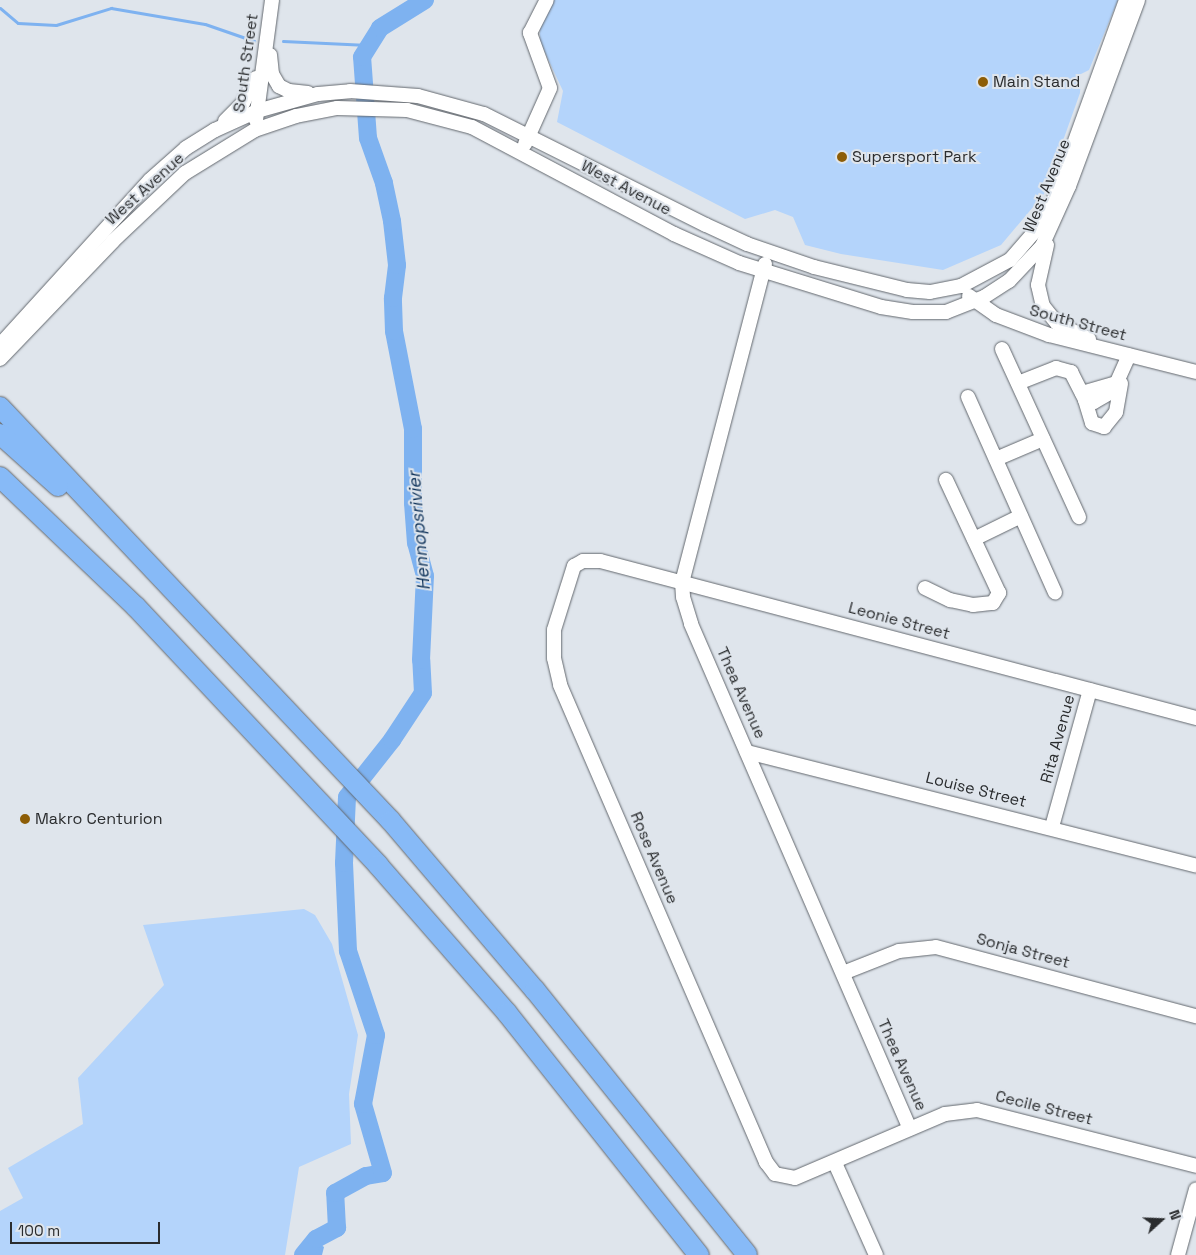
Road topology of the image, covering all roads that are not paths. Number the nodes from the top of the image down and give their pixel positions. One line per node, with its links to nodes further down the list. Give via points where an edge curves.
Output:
1 (272, 0): 5 (street, South Street)
2 (546, 0): 11 (street, via 530,33 550,88)
3 (1126, 0): 16 (street, West Avenue, via 1054,199 1042,223 1010,260)
4 (1138, 0): 13 (street, West Avenue)
5 (270, 25): 6 (street, South Street); 7 (street, via 270,69 274,78 289,91)
6 (263, 63): 8 (street, South Street); 9 (street, via 247,98)
7 (318, 94): 8 (street, West Avenue); 11 (street, West Avenue, via 406,95 452,102)
8 (257, 112): 9 (street, West Avenue); 10 (street, South Street)
9 (215, 130): 18 (street, West Avenue, via 178,153 150,180)
10 (255, 130): 12 (street, West Avenue, via 296,116 337,108 407,110 472,127); 22 (street, West Avenue, via 221,148 168,186)
11 (529, 136): 12 (street); 14 (street, West Avenue, via 706,225)
12 (521, 151): 15 (street, West Avenue, via 674,234)
13 (1050, 232): 17 (street, West Avenue, via 1019,273); 20 (street, via 1038,280 1043,306 1056,323)
14 (768, 252): 15 (street, Thea Avenue); 16 (street, West Avenue, via 907,290 930,292)
15 (763, 272): 17 (street, West Avenue, via 902,311 946,312); 37 (street, Thea Avenue)
16 (961, 286): 17 (street, South Street)
17 (974, 302): 20 (street, South Street, via 1016,324)
18 (0, 345)
19 (1002, 349): 25 (street)
20 (1112, 350): 21 (street, South Street)
21 (1129, 355): 23 (street, South Street); 24 (street)
22 (0, 359)
23 (1196, 372)
24 (1119, 379): 27 (street); 27 (street, via 1116,412 1108,424 1098,428 1092,423)
25 (1018, 383): 27 (street, via 1054,367 1070,372); 30 (street)
26 (968, 397): 31 (street)
27 (1083, 397)
28 (0, 407): 39 (highway)
29 (0, 434): 39 (highway)
30 (1043, 439): 31 (street); 35 (street)
31 (996, 459): 34 (street)
32 (0, 477): 56 (highway, via 136,606 378,865 507,1013)
33 (946, 480): 36 (street)
34 (1021, 516): 36 (street); 43 (street)
35 (1079, 517)
36 (974, 539): 42 (street, via 999,593 998,599 989,604 964,604)
37 (690, 553): 40 (street, Thea Avenue); 41 (street)
38 (592, 560): 40 (street, Leonie Street); 54 (street, Rose Avenue, via 571,570 554,630 554,658 560,685 766,1162)
39 (159, 578): 57 (highway, via 391,821 547,1005)
40 (682, 582): 41 (street, Leonie Street); 46 (street, Thea Avenue, via 682,597 691,624)
41 (704, 588): 44 (street, Leonie Street)
42 (925, 588)
43 (1055, 592)
44 (1090, 690): 45 (street, Leonie Street); 47 (street, Rita Avenue)
45 (1196, 718)
46 (747, 752): 47 (street, Louise Street); 49 (street, Thea Avenue)
47 (1052, 827): 48 (street, Louise Street)
48 (1196, 866)
49 (843, 973): 50 (street, Sonja Street, via 899,951 936,947); 51 (street, Thea Avenue)
50 (1196, 1016)
51 (910, 1129): 52 (street, Cecile Street); 53 (street, Cecile Street, via 961,1110 993,1112)
52 (836, 1163): 54 (street, Cecile Street, via 790,1179); 58 (street)
53 (1196, 1166)
54 (775, 1174)
55 (1196, 1189): 59 (street)
56 (699, 1255)
57 (747, 1255)
58 (876, 1255)
59 (1178, 1255)

